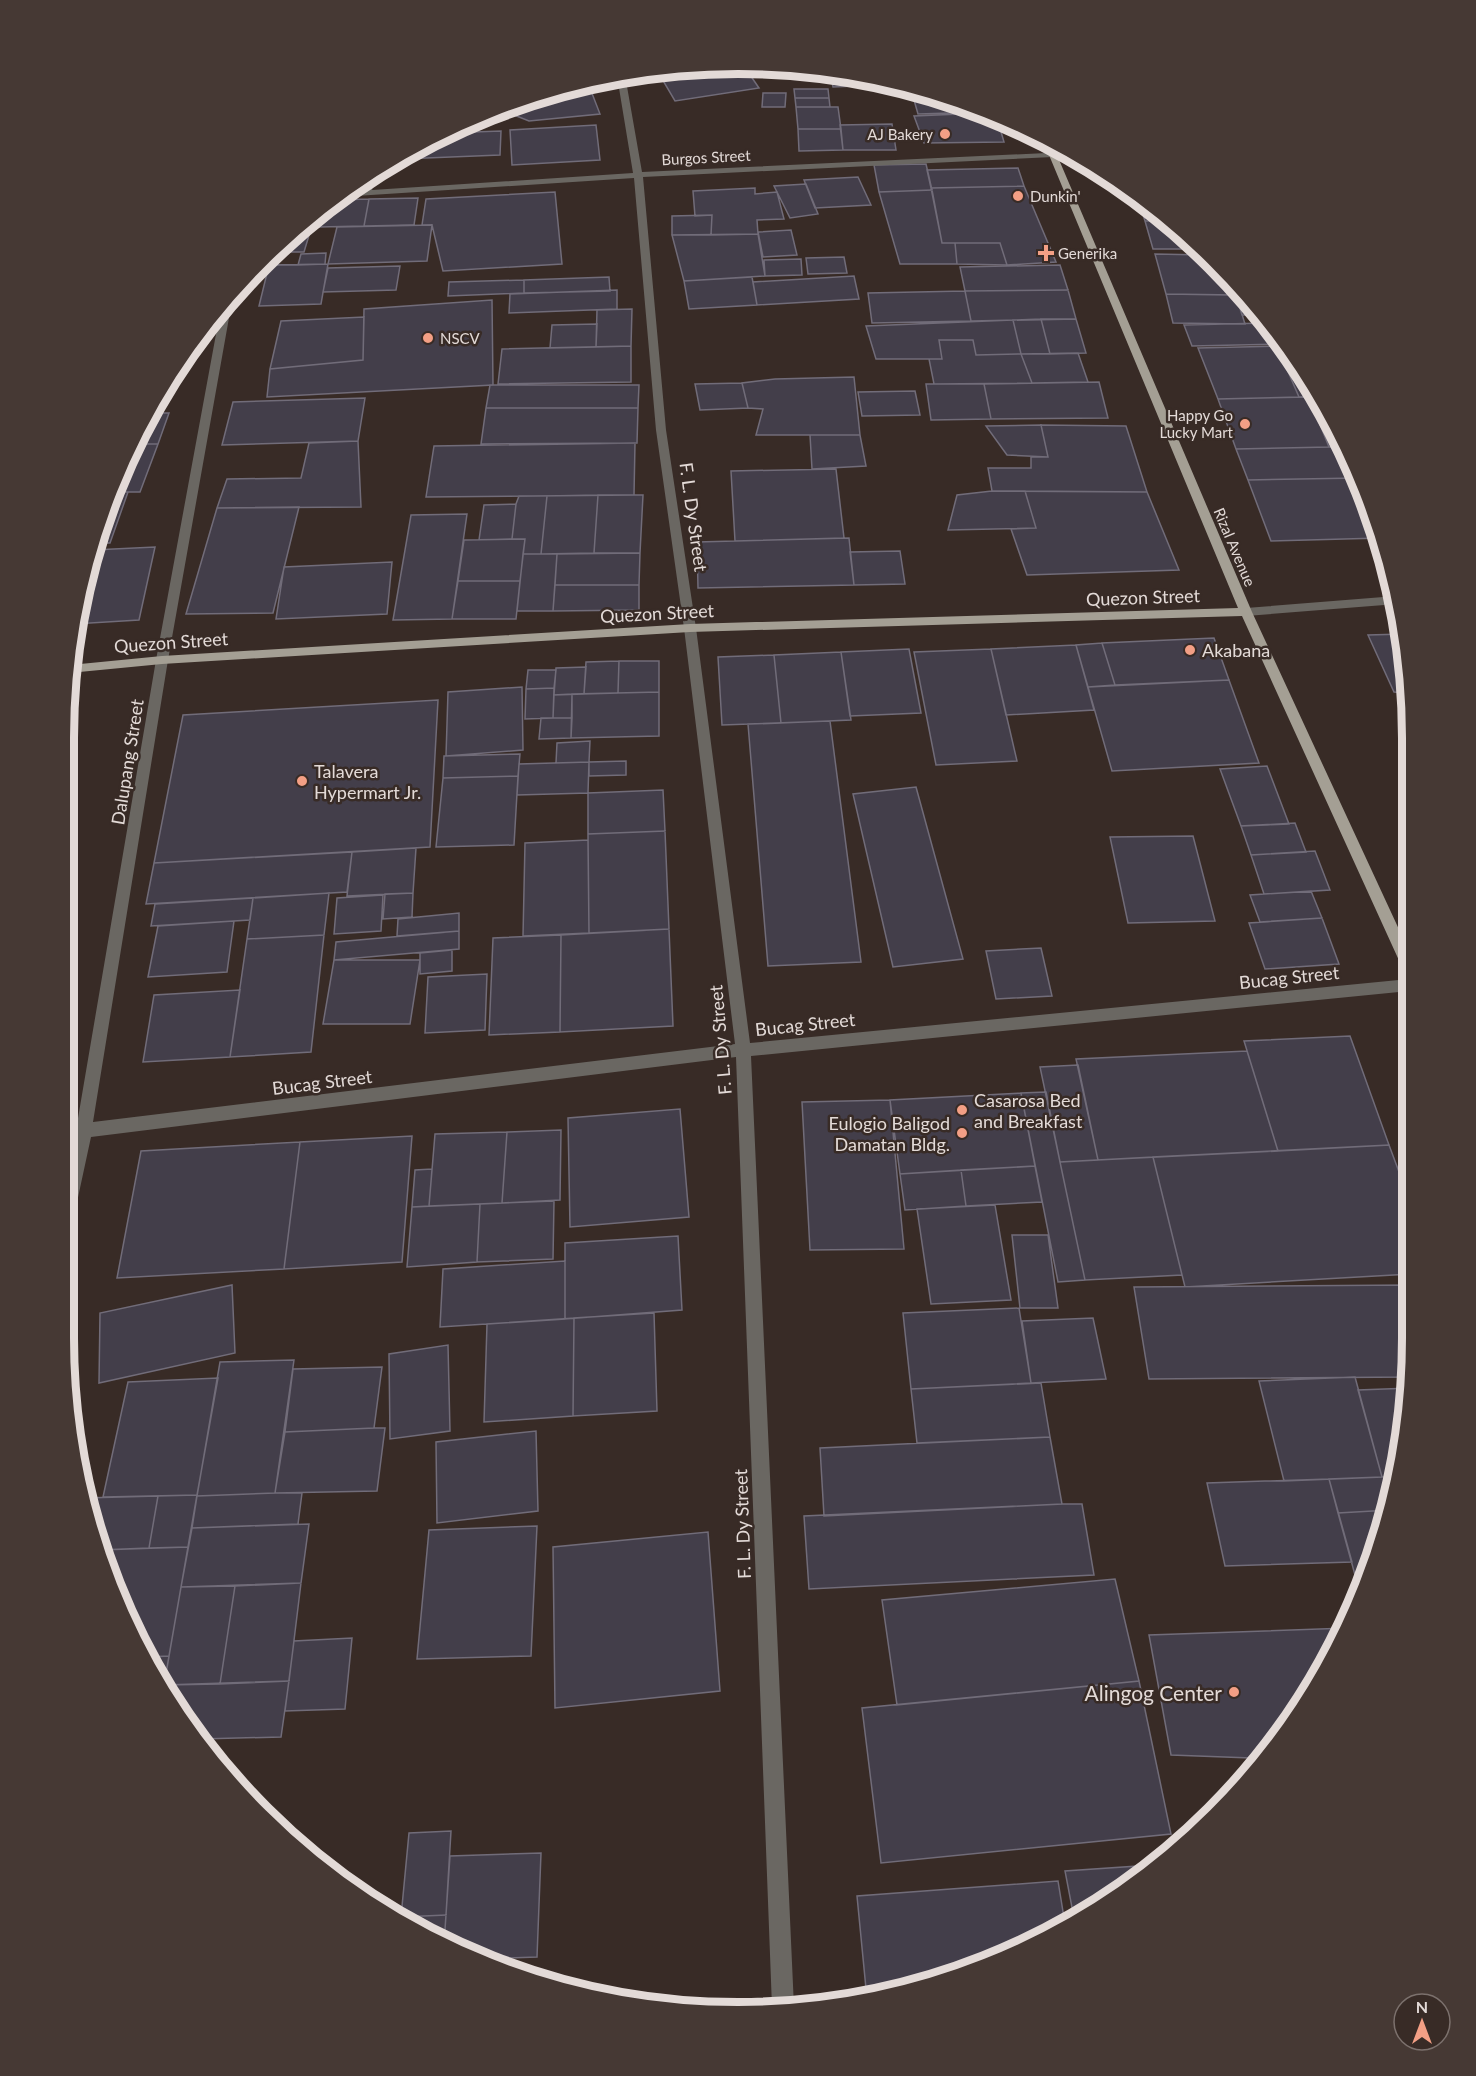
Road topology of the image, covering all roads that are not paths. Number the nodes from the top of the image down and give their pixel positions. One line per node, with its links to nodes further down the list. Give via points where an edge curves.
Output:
1 (622, 84): 3 (street, F. L. Dy Street)
2 (1053, 155): 3 (street, Burgos Street); 9 (main road, Rizal Avenue)
3 (638, 175): 6 (street, Burgos Street); 10 (street, F. L. Dy Street, via 661,430)
4 (369, 185): 6 (street)
5 (356, 194): 6 (street, Burgos Street)
6 (366, 194)
7 (224, 317): 11 (street, Dalupang Street)
8 (1388, 601): 9 (street)
9 (1246, 612): 10 (main road, Quezon Street); 13 (main road, Rizal Avenue)
10 (690, 628): 11 (main road, Quezon Street); 15 (street, F. L. Dy Street)
11 (162, 660): 12 (main road, Quezon Street); 17 (street, Dalupang Street)
12 (77, 668)
13 (1402, 952)
14 (1402, 986): 15 (street, Bucag Street)
15 (743, 1050): 17 (street, Bucag Street); 19 (street, F. L. Dy Street)
16 (74, 1132): 17 (street, Bucag Street)
17 (84, 1132): 18 (street, Dalupang Street)
18 (74, 1179)
19 (783, 2001)

